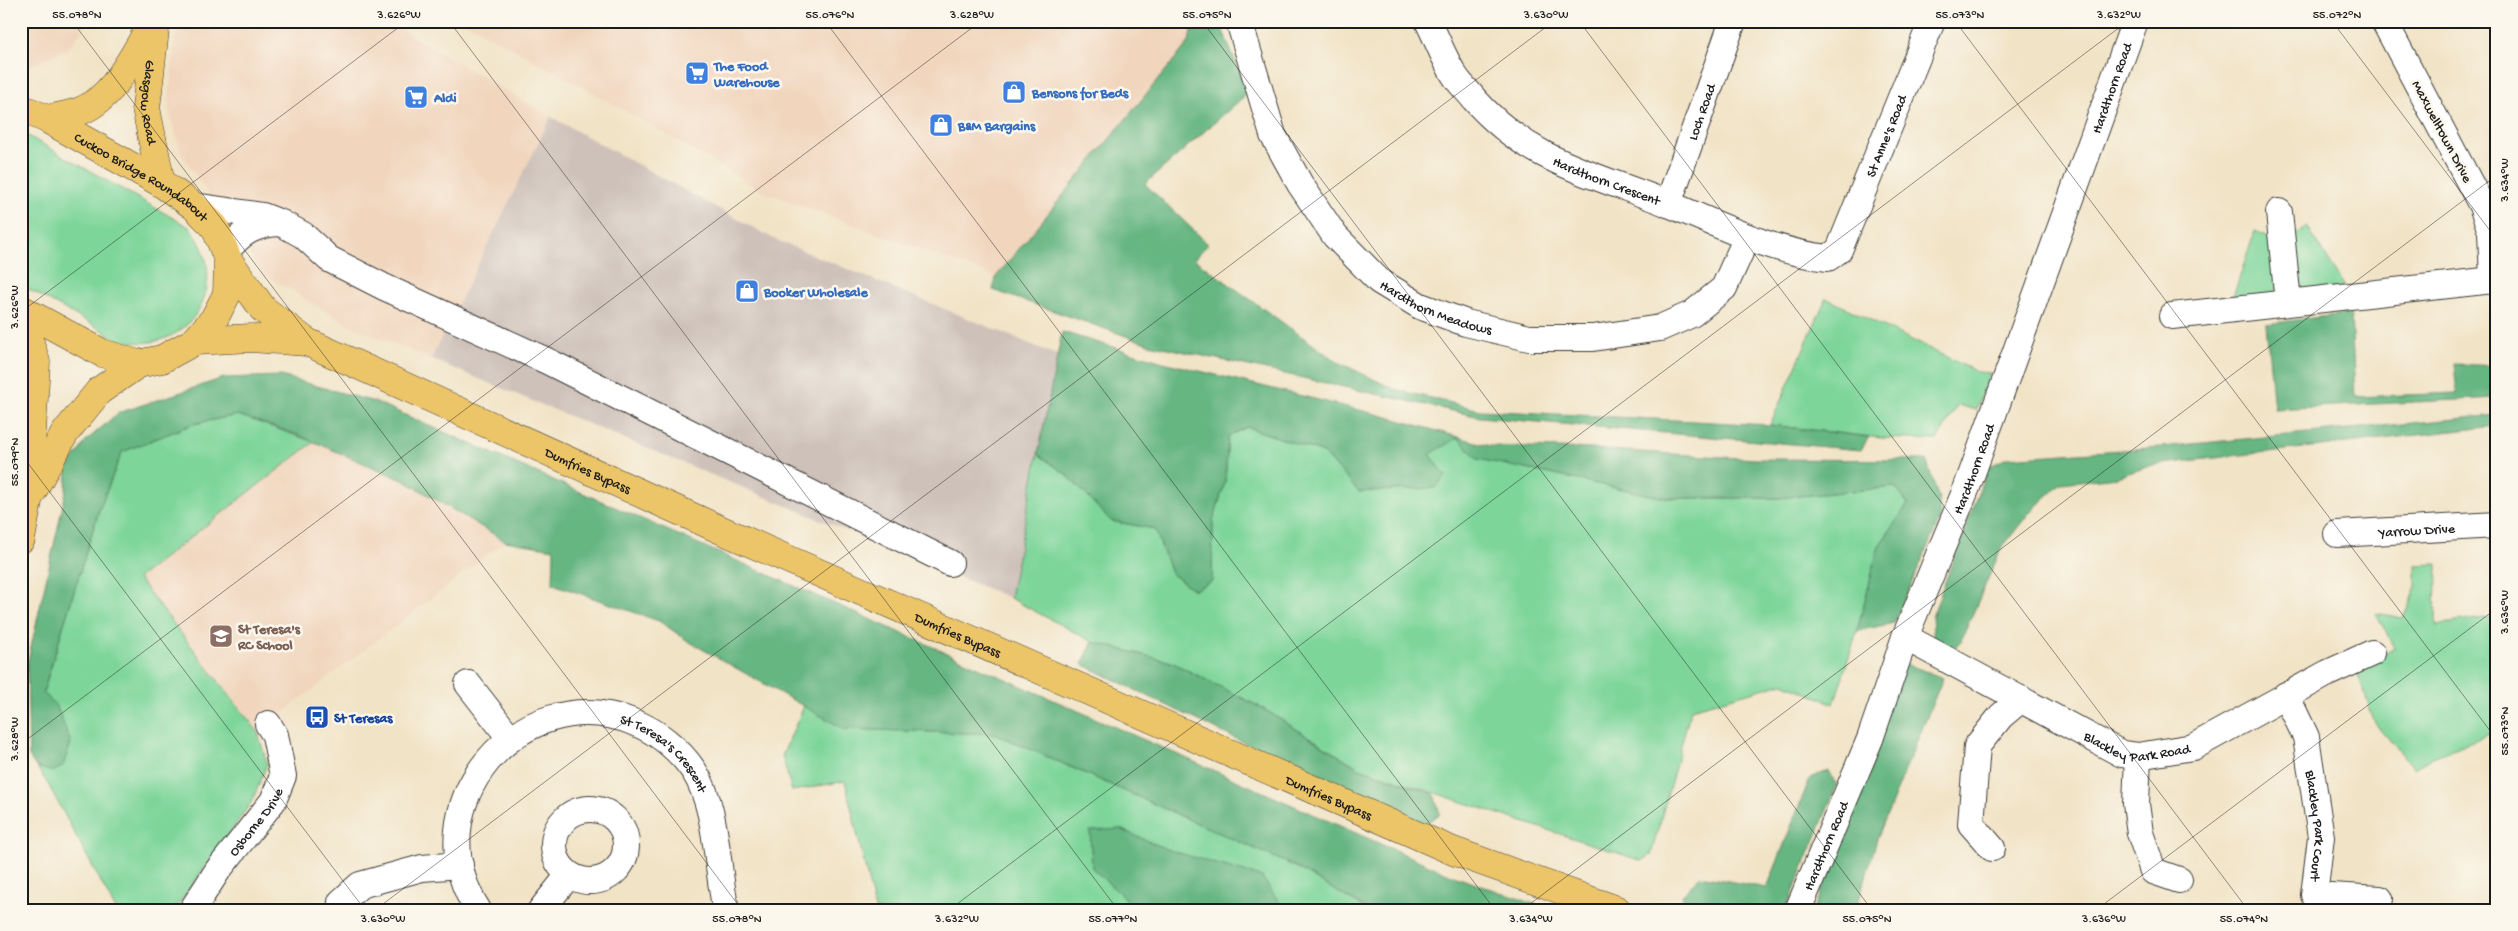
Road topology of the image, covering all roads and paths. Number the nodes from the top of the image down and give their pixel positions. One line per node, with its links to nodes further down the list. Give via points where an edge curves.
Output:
1 (155, 21): 9 (main road, Glasgow Road, via 119,78 100,99 79,112); 10 (main road, Glasgow Road, via 146,108)
2 (1239, 21): 15 (street, Hardthorn Meadows, via 1273,135 1300,184 1335,236 1379,281 1420,306 1466,323 1529,338 1593,338 1660,328 1692,314 1724,288)
3 (1428, 21): 11 (street, Hardthorn Crescent, via 1455,77 1485,112 1520,142 1562,165)
4 (1733, 21): 11 (street, Loch Road)
5 (1932, 21): 16 (street, St Anne's Road)
6 (2135, 21): 30 (street, Hardthorn Road, via 1967,486)
7 (2384, 21): 18 (street, Maxwelltown Drive, via 2482,206 2491,231 2493,280)
8 (21, 108): 9 (main road, Cuckoo Bridge Roundabout)
9 (47, 119): 10 (main road, Cuckoo Bridge Roundabout)
10 (161, 184): 12 (main road, Cuckoo Bridge Roundabout)
11 (1668, 204): 15 (street, Hardthorn Crescent)
12 (194, 206): 14 (street, via 263,216); 17 (main road, Cuckoo Bridge Roundabout, via 215,227)
13 (2279, 212): 18 (street)
14 (281, 223): 17 (street, via 253,227 237,238); 29 (street, via 303,235 329,259 376,283 547,361)
15 (1747, 237): 16 (street, Hardthorn Crescent, via 1803,255 1828,258)
16 (1839, 250)
17 (227, 256): 22 (main road, Cuckoo Bridge Roundabout, via 227,294 214,319); 23 (main road, Dumfries Bypass, via 263,309)
18 (2288, 302): 21 (street, Maxwelltown Drive)
19 (21, 309): 24 (main road, Cuckoo Bridge Roundabout, via 102,354)
20 (21, 314): 25 (main road, via 36,362)
21 (2172, 316)
22 (195, 342): 23 (main road, Dumfries Bypass, via 250,338); 24 (main road, Cuckoo Bridge Roundabout, via 162,359)
23 (307, 342): 49 (main road, Dumfries Bypass, via 710,524 1453,851)
24 (138, 364): 25 (main road, via 99,391 65,433)
25 (28, 501): 28 (main road)
26 (2497, 526): 27 (street, Yarrow Drive)
27 (2337, 534)
28 (21, 539)
29 (950, 563)
30 (1905, 637): 34 (street, Blackley Park Road); 43 (street, Hardthorn Road, via 1870,739)
31 (2372, 653): 33 (street, Blackley Park Road)
32 (468, 684): 36 (street)
33 (2286, 695): 37 (street, Blackley Park Road, via 2193,747); 42 (street, Blackley Park Court, via 2306,737 2321,837 2314,895)
34 (2020, 699): 37 (street, Blackley Park Road, via 2122,754); 38 (street, via 2001,716 1977,746 1971,824)
35 (268, 724): 44 (street, Osborne Drive, via 275,735 283,776 273,800 218,870)
36 (510, 738): 39 (street, St Teresa's Crescent, via 485,763 467,794 459,829); 48 (street, St Teresa's Crescent, via 552,718 588,713 623,718 671,744 694,772 705,795)
37 (2138, 756): 41 (street, via 2136,804 2143,841 2153,871)
38 (1992, 848)
39 (460, 865): 45 (street, via 422,868 360,885 341,902); 46 (street, St Teresa's Crescent)
40 (569, 875): 47 (street)
41 (2179, 880)
42 (2380, 899)
43 (1801, 901)
44 (192, 910)
45 (340, 910)
46 (478, 910)
47 (541, 910)
48 (726, 910)
49 (1617, 910)

